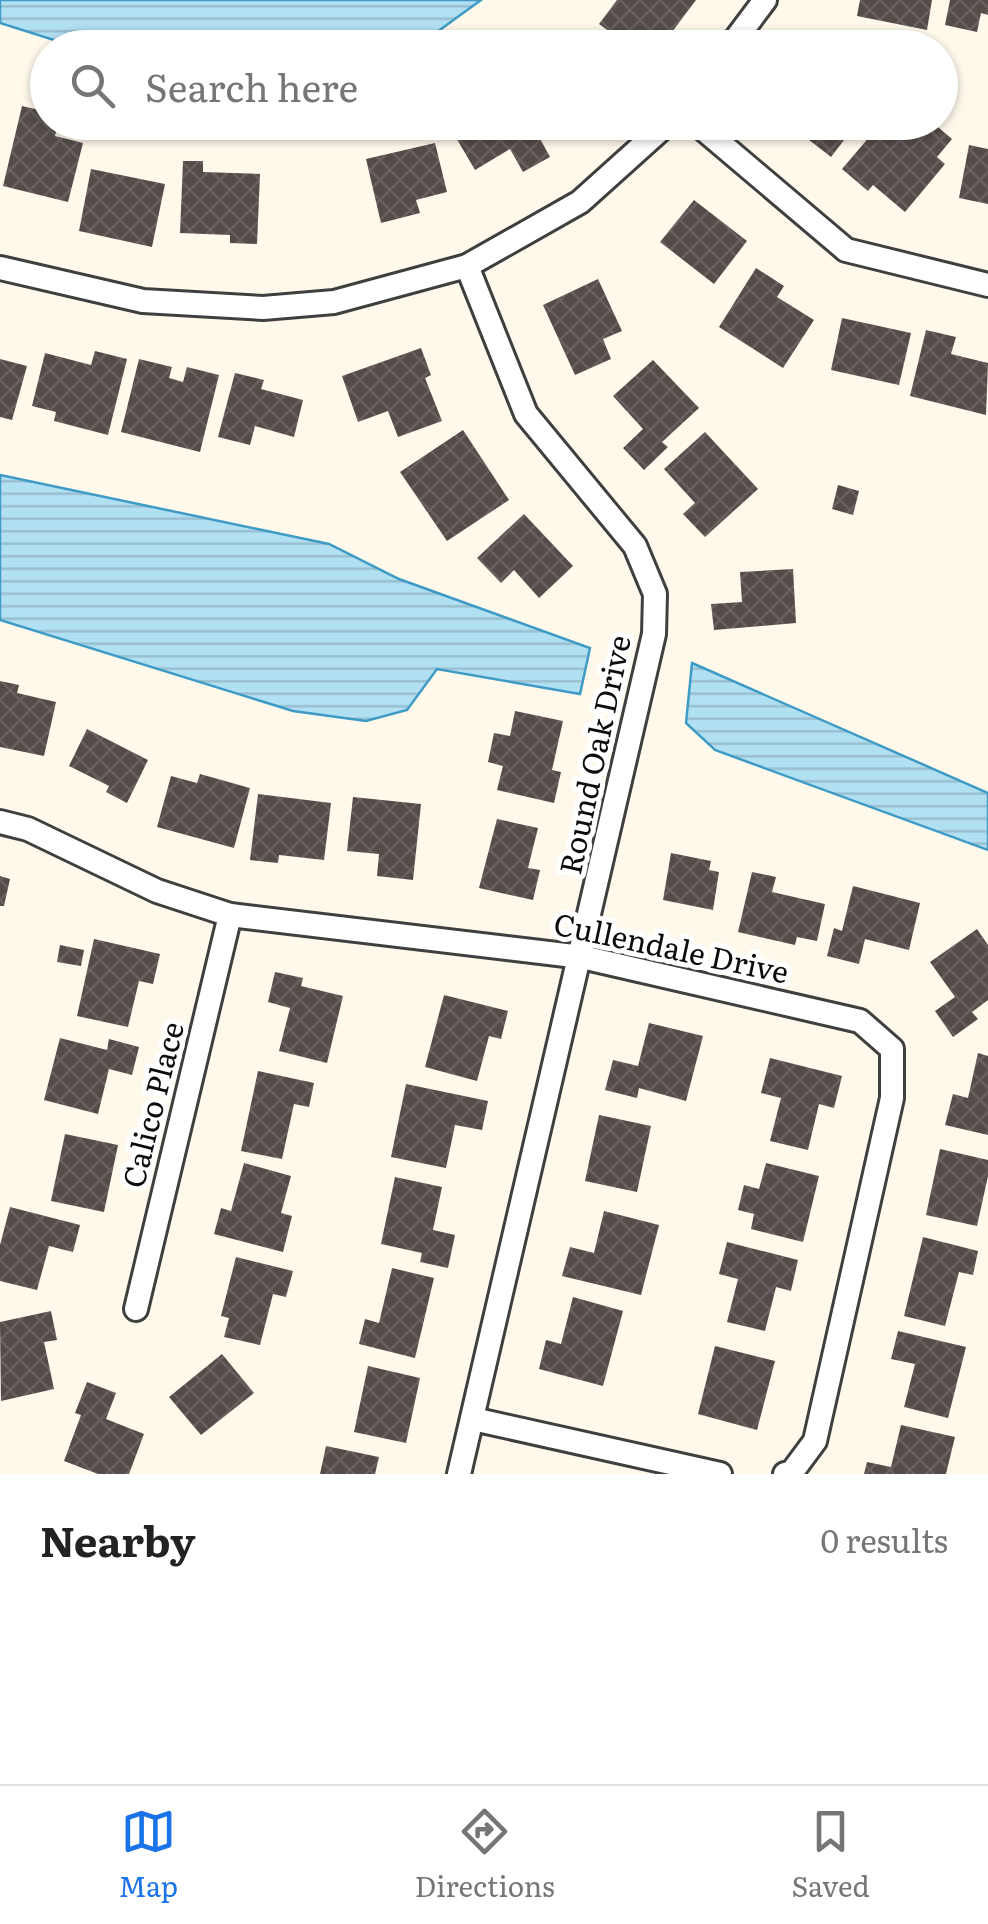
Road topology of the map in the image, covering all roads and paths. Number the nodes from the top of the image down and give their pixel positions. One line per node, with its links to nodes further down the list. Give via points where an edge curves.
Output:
1 (765, 0): 2 (street)
2 (743, 30)
3 (650, 140): 5 (street, via 580,202)
4 (716, 140): 7 (street, via 846,250)
5 (467, 266): 6 (street, via 334,302 263,308 143,300); 10 (street, Round Oak Drive, via 526,414 634,546 654,594 654,634)
6 (0, 268)
7 (988, 284)
8 (0, 822): 9 (street, Cullendale Drive, via 157,891)
9 (230, 915): 10 (street, Cullendale Drive); 11 (street, Calico Place)
10 (582, 957): 12 (street, Round Oak Drive); 15 (street, Cullendale Drive, via 860,1021 892,1049 892,1098 815,1441)
11 (136, 1309)
12 (472, 1419): 13 (street, Round Oak Drive); 14 (street)
13 (459, 1474)
14 (720, 1474)
15 (784, 1474)

